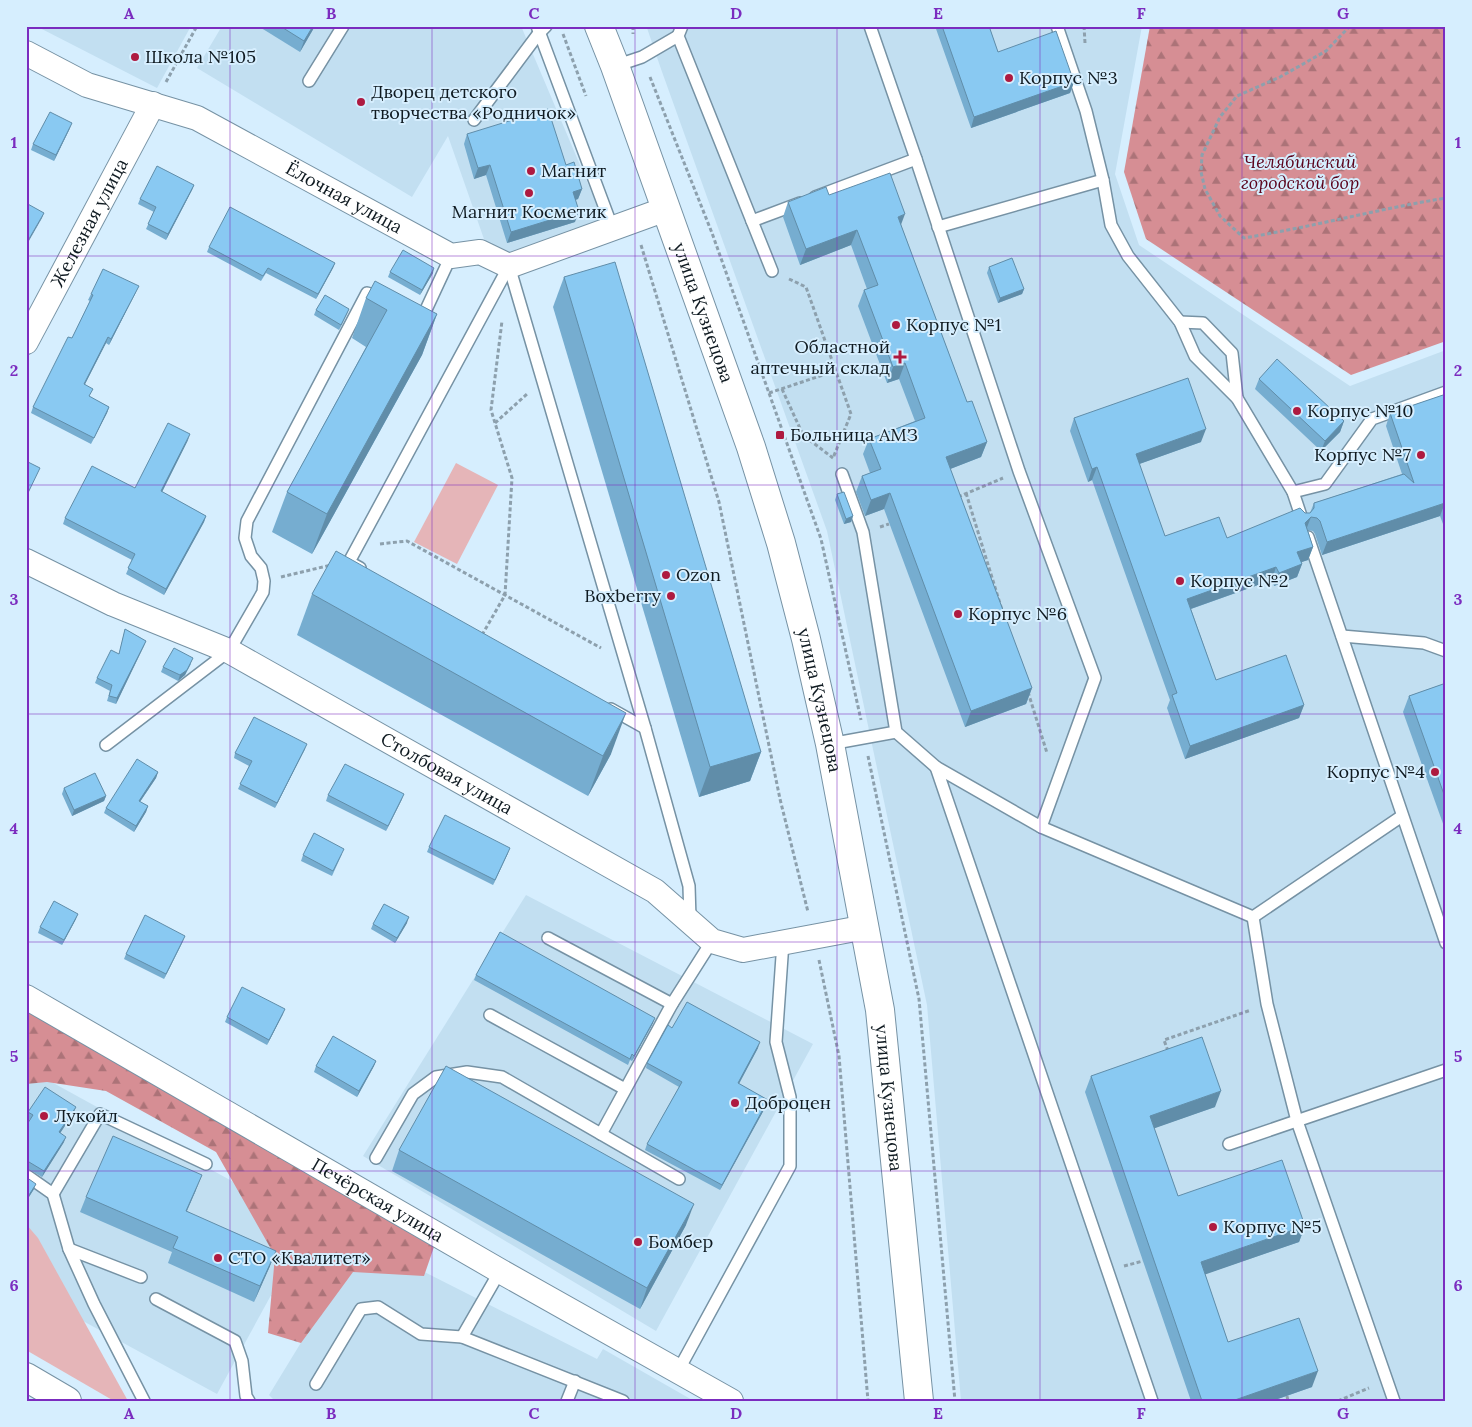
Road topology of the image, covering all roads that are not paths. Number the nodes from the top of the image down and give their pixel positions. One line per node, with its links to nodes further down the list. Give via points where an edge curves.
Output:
1 (343, 26): 9 (lane)
2 (599, 26): 8 (street, улица Кузнецова)
3 (870, 26): 12 (lane)
4 (1057, 26): 13 (lane, via 1086,111)
5 (541, 28): 11 (lane); 16 (lane)
6 (680, 31): 8 (lane, via 642,56); 15 (lane)
7 (26, 53): 10 (street, Ёлочная улица, via 87,85)
8 (615, 66): 14 (street, улица Кузнецова)
9 (309, 81)
10 (153, 104): 18 (street, Ёлочная улица, via 197,118); 24 (street, Железная улица)
11 (474, 120)
12 (916, 159): 15 (lane); 17 (lane)
13 (1103, 180): 17 (lane); 23 (lane, via 1111,225 1128,256)
14 (666, 209): 16 (street); 39 (street, улица Кузнецова, via 748,438 781,542)
15 (752, 221): 20 (lane)
16 (622, 224): 19 (street)
17 (938, 227): 43 (lane, via 1020,472 1095,678)
18 (451, 256): 19 (street, via 480,252); 22 (lane, via 424,314)
19 (509, 266): 32 (lane, via 349,562); 37 (lane)
20 (772, 271)
21 (392, 302): 35 (lane, via 368,293 247,521 245,538 251,556 261,568 263,592)
22 (408, 308)
23 (1180, 322): 26 (lane, via 1195,356); 26 (lane, via 1203,323 1232,353)
24 (26, 342)
25 (1446, 392): 28 (lane, via 1372,419 1325,484)
26 (1237, 398): 28 (lane)
27 (842, 474): 38 (lane, via 863,532)
28 (1293, 492): 29 (lane)
29 (1302, 518)
30 (1308, 537): 33 (lane)
31 (26, 561): 35 (street, Столбовая улица, via 113,604)
32 (374, 576)
33 (1342, 636): 34 (lane, via 1424,642); 42 (lane)
34 (1446, 650)
35 (229, 651): 40 (lane); 45 (street, Столбовая улица, via 655,891)
36 (602, 704): 37 (lane)
37 (646, 728): 45 (lane, via 689,886)
38 (896, 732): 39 (lane); 41 (lane)
39 (830, 744): 46 (street, улица Кузнецова)
40 (106, 745)
41 (936, 767): 43 (lane); 80 (lane)
42 (1402, 816): 44 (lane); 50 (lane)
43 (1041, 827): 44 (lane)
44 (1253, 917): 56 (lane, via 1267,1004)
45 (690, 921): 48 (street, Столбовая улица)
46 (866, 927): 49 (street, Столбовая улица); 79 (street, улица Кузнецова, via 880,1010)
47 (548, 938): 52 (lane)
48 (712, 941): 49 (street, Столбовая улица, via 743,950); 52 (lane)
49 (783, 942): 69 (lane, via 776,1042 790,1097 790,1166)
50 (1446, 942)
51 (26, 997): 65 (street, Печёрская улица)
52 (672, 1004): 55 (lane)
53 (490, 1015): 55 (lane)
54 (1446, 1070): 56 (lane)
55 (625, 1088): 57 (lane)
56 (1296, 1121): 58 (lane); 81 (lane)
57 (600, 1134): 59 (lane, via 502,1076 467,1072 436,1076 413,1094); 62 (lane)
58 (1229, 1144)
59 (376, 1158)
60 (206, 1164): 63 (lane, via 100,1114)
61 (26, 1175): 63 (lane)
62 (679, 1179)
63 (53, 1194): 64 (lane)
64 (69, 1249): 66 (lane); 74 (lane)
65 (500, 1271): 68 (lane); 69 (street, Печёрская улица)
66 (142, 1277)
67 (156, 1299): 75 (lane, via 235,1341)
68 (462, 1337): 71 (lane); 72 (lane, via 421,1334 378,1307 361,1309)
69 (678, 1371): 78 (street, Печёрская улица)
70 (26, 1378): 73 (street)
71 (575, 1381): 76 (lane); 77 (lane)
72 (316, 1384)
73 (67, 1401)
74 (144, 1401)
75 (249, 1401)
76 (567, 1401)
77 (623, 1401)
78 (731, 1401)
79 (919, 1401)
80 (1152, 1401)
81 (1394, 1401)

